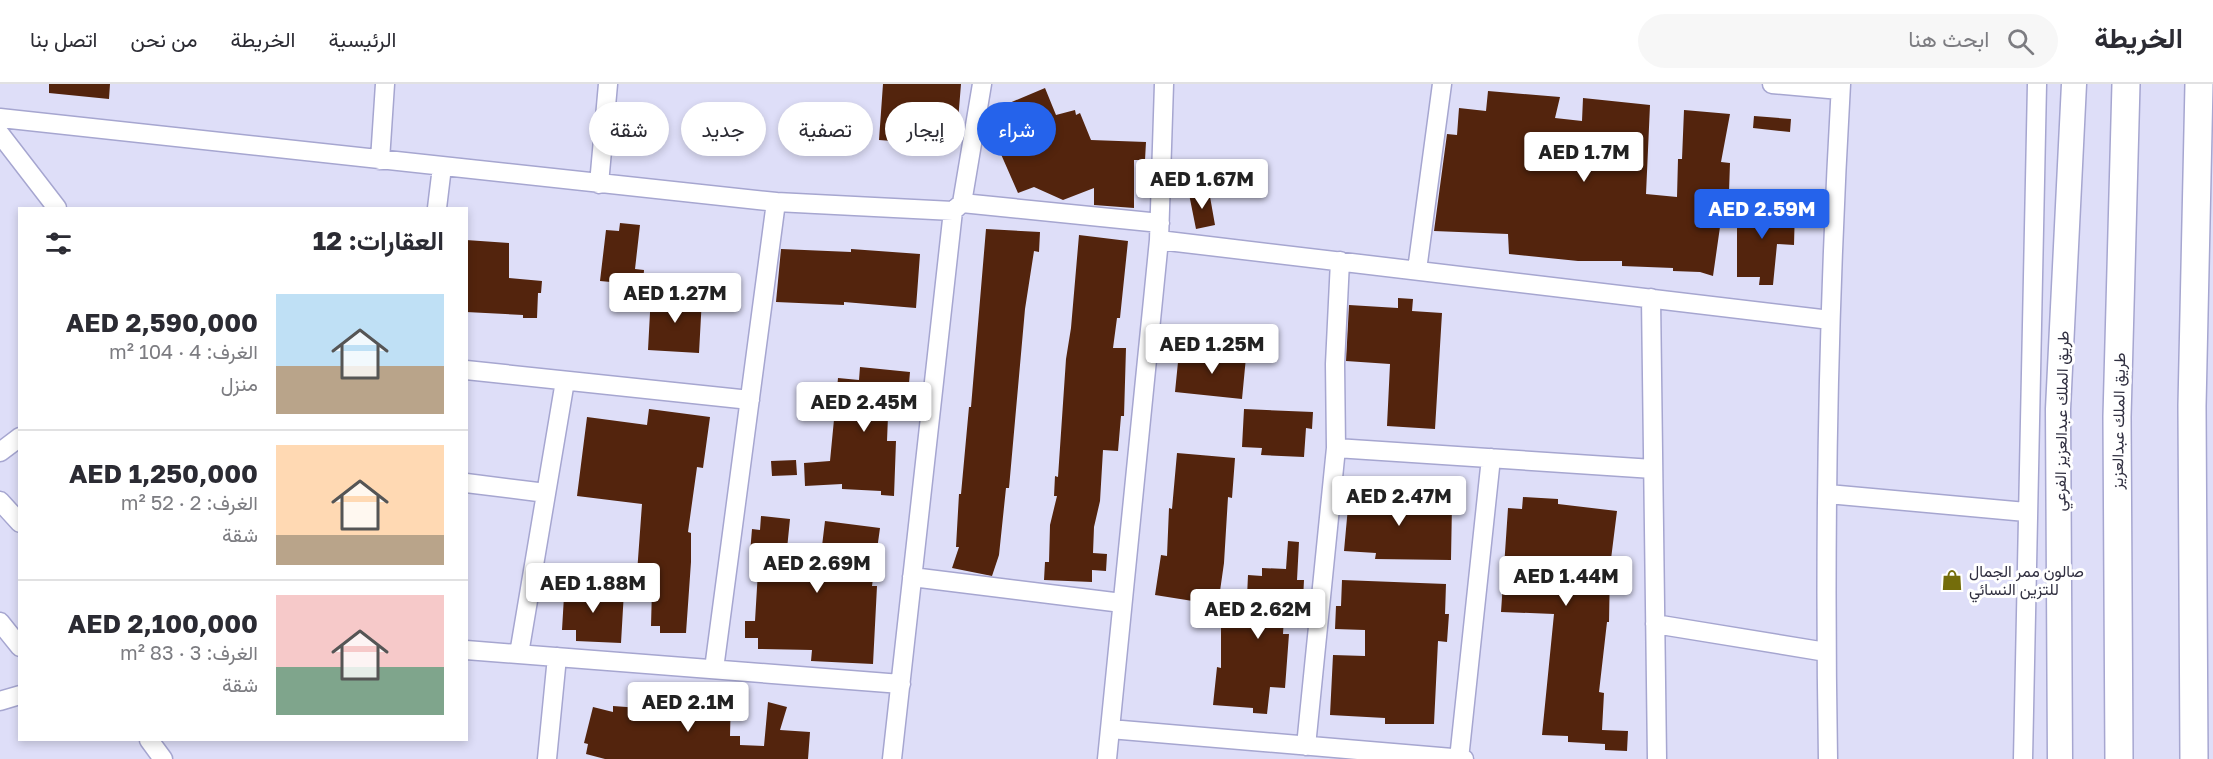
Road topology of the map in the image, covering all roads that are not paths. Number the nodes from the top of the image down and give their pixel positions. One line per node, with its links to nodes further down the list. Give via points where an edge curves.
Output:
1 (385, 84): 14 (street)
2 (608, 84): 16 (street)
3 (982, 84): 20 (street)
4 (1164, 84): 21 (street)
5 (1443, 84): 23 (street)
6 (1772, 84): 11 (street)
7 (2037, 84): 38 (street)
8 (2074, 84): 65 (main road, طريق الملك عبدالعزيز الفرعي, via 2058,409)
9 (2126, 84): 66 (highway, طريق الملك عبدالعزيز, via 2117,417)
10 (2199, 84): 67 (highway, via 2192,406)
11 (1840, 87): 25 (street)
12 (0, 118): 14 (street)
13 (0, 134): 18 (street)
14 (380, 160): 15 (street)
15 (442, 167): 16 (street); 19 (street)
16 (599, 184): 17 (street)
17 (776, 202): 20 (street); 28 (street)
18 (56, 207)
19 (437, 207)
20 (957, 207): 21 (street); 40 (street)
21 (1159, 231): 22 (street); 41 (street)
22 (1340, 261): 23 (street); 30 (street)
23 (1417, 270): 24 (street)
24 (1651, 298): 25 (street); 33 (street)
25 (1830, 320): 36 (street)
26 (468, 370): 27 (street)
27 (565, 381): 28 (street); 35 (street)
28 (750, 400): 49 (street)
29 (18, 438): 31 (street)
30 (1336, 448): 32 (street); 55 (street)
31 (0, 452)
32 (1491, 458): 33 (street); 60 (street)
33 (1653, 469): 43 (street)
34 (468, 483): 35 (street)
35 (546, 493): 47 (street)
36 (1828, 494): 38 (street); 46 (street)
37 (0, 501): 39 (street)
38 (2026, 512): 64 (street)
39 (18, 521)
40 (912, 577): 41 (street); 50 (street)
41 (1122, 603): 53 (street)
42 (0, 622): 44 (street)
43 (1655, 624): 46 (street); 62 (street)
44 (18, 644)
45 (468, 650): 47 (street)
46 (1826, 652): 63 (street)
47 (519, 654): 48 (street)
48 (557, 657): 49 (street); 57 (street)
49 (714, 669): 50 (street)
50 (901, 684): 58 (street)
51 (18, 696): 52 (street)
52 (0, 701)
53 (1110, 729): 55 (street); 59 (street)
54 (150, 741): 56 (street)
55 (1306, 746): 60 (street)
56 (163, 759)
57 (547, 759)
58 (892, 759)
59 (1107, 759)
60 (1459, 759): 61 (street)
61 (1464, 759)
62 (1657, 759)
63 (1828, 759)
64 (2023, 759)
65 (2060, 759)
66 (2119, 759)
67 (2194, 759)

